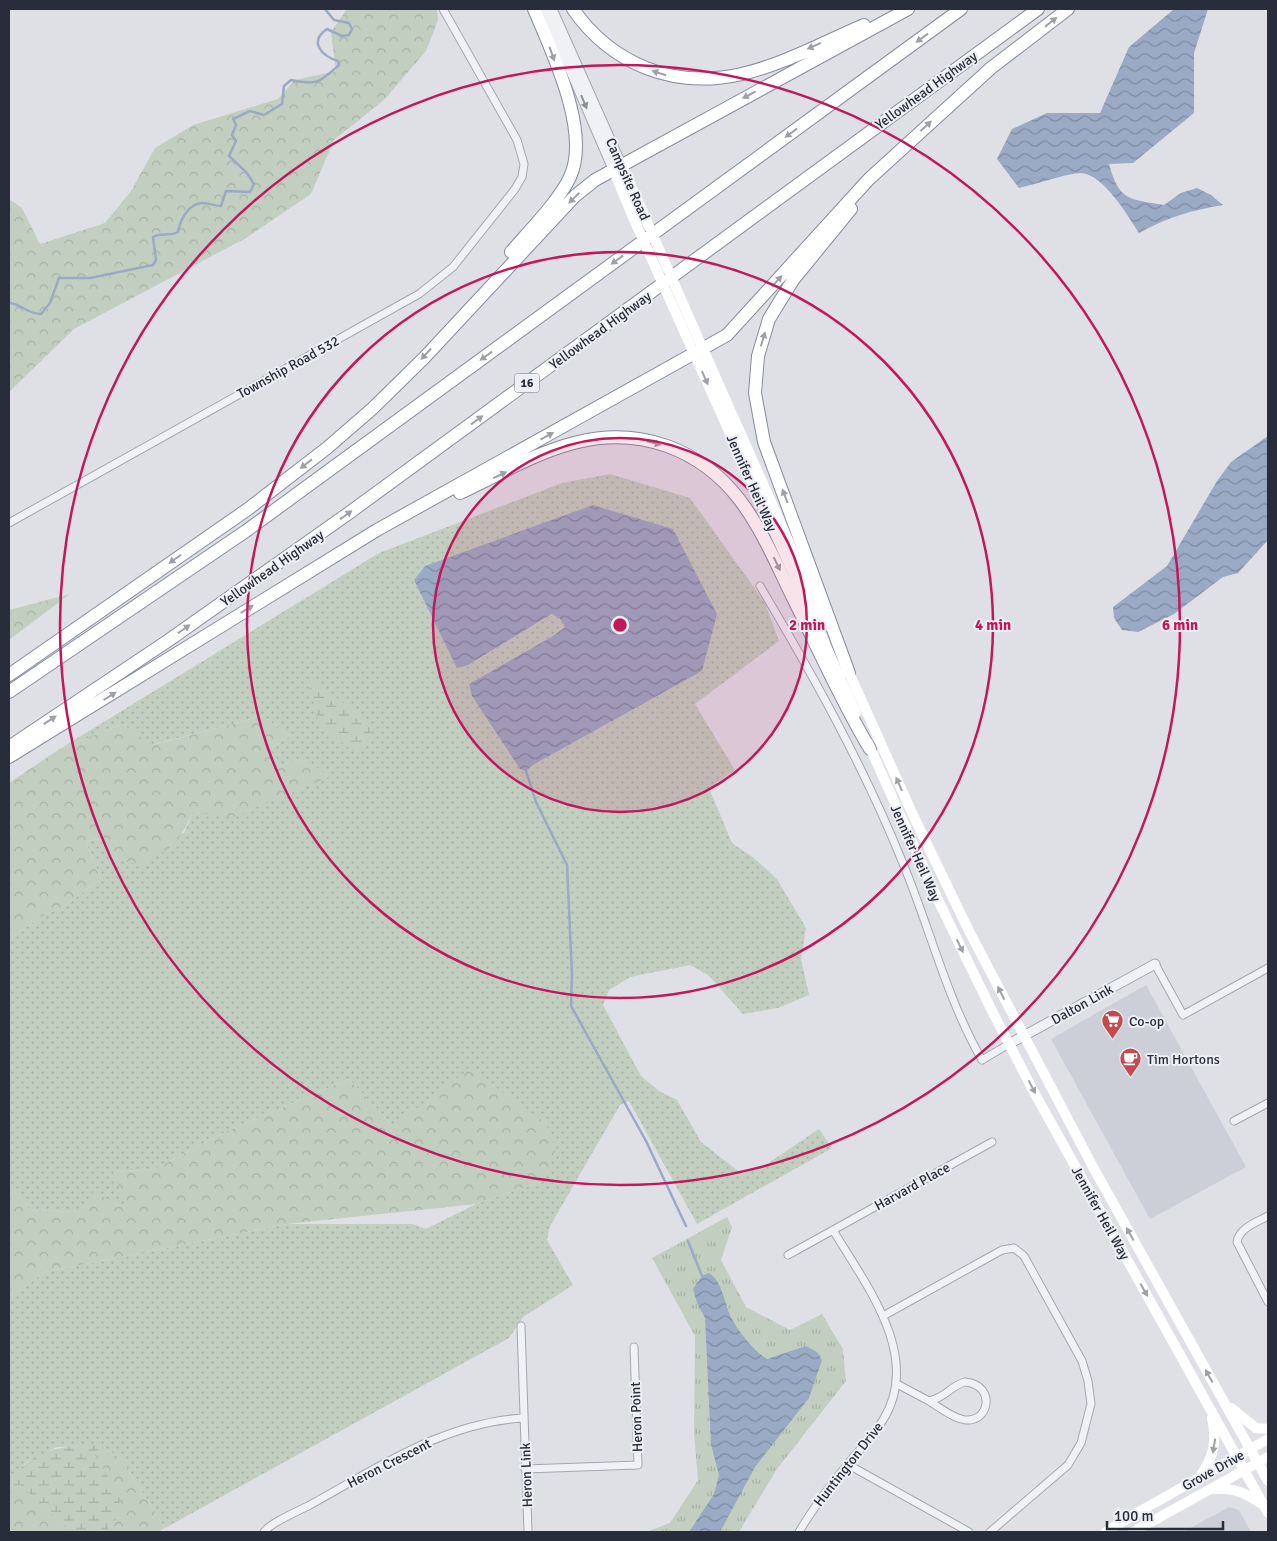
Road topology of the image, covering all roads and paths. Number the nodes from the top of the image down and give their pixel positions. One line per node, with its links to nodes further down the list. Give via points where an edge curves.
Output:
1 (443, 9): 15 (street, Township Road 532, via 518,140 524,164 522,177 515,189 453,267 419,294)
2 (534, 9): 12 (highway, one-way to 12, via 573,114 577,135 573,170 564,188)
3 (544, 9): 11 (street, Campsite Road, one-way to 11)
4 (552, 9): 11 (street, Campsite Road)
5 (573, 9): 6 (highway, one-way to 5, via 872,21 764,68 710,80 685,80 634,63 598,38)
6 (908, 9): 11 (highway, one-way to 11)
7 (961, 9): 19 (highway, one-way to 19, via 246,531)
8 (1038, 9): 20 (highway, Yellowhead Highway / 16, one-way to 8, via 162,645 349,513)
9 (1068, 9): 10 (highway, one-way to 9, via 991,68)
10 (910, 140): 13 (highway, one-way to 10, via 727,335 838,212); 17 (highway, one-way to 10, via 764,442 757,410 756,374 763,337 779,300)
11 (617, 167): 12 (highway, one-way to 12, via 575,196); 13 (main road, Campsite Road, bridge, via 641,208 684,306); 13 (main road, Jennifer Heil Way, bridge, via 632,215 678,318)
12 (451, 327): 18 (highway, one-way to 18, via 391,390 327,448 248,509)
13 (699, 352): 14 (highway, one-way to 13); 17 (main road, Jennifer Heil Way); 21 (main road, Jennifer Heil Way, one-way to 21)
14 (406, 514): 21 (highway, one-way to 21, via 434,505 577,442 625,437 656,442 681,451 721,477 752,516); 22 (highway, one-way to 14, via 314,567)
15 (9, 523)
16 (760, 586): 26 (street, Jennifer Heil Way, via 820,689 869,783 903,862 954,1007 982,1060)
17 (850, 673): 25 (main road, Jennifer Heil Way, one-way to 17, via 932,857)
18 (9, 675)
19 (9, 692)
20 (9, 747)
21 (870, 749): 26 (main road, Jennifer Heil Way, one-way to 26, via 939,902)
22 (9, 757)
23 (1155, 964): 24 (street, via 1183,1015); 25 (street, Dalton Link)
24 (1268, 968)
25 (1023, 1036): 26 (street, Dalton Link); 38 (main road, Jennifer Heil Way, one-way to 25)
26 (1009, 1044): 40 (main road, Jennifer Heil Way, one-way to 40)
27 (1268, 1103): 28 (street)
28 (1234, 1121)
29 (992, 1142): 31 (street, Harvard Place)
30 (1268, 1216): 33 (street, via 1238,1237 1240,1250)
31 (833, 1230): 32 (street, Harvard Place); 34 (street, Huntington Drive)
32 (788, 1255)
33 (1268, 1302)
34 (883, 1316): 37 (street, Huntington Drive, via 896,1360); 59 (street, via 1002,1250 1014,1248 1024,1256 1082,1361 1091,1404 1086,1431 1074,1457 1062,1472)
35 (521, 1326): 41 (street, Heron Link)
36 (634, 1346): 49 (street, Heron Point, via 638,1465)
37 (897, 1384): 39 (street); 48 (street, Huntington Drive, via 884,1420)
38 (1224, 1401): 42 (main road, via 1256,1428); 44 (main road, Jennifer Heil Way)
39 (929, 1402): 39 (street, via 968,1420 980,1415 987,1403 978,1386 965,1382 953,1387 944,1397)
40 (1211, 1410): 45 (main road, Jennifer Heil Way); 51 (main road, one-way to 51, via 1216,1434 1214,1450)
41 (524, 1418): 49 (street, Heron Link); 55 (street, Heron Crescent, via 508,1418 456,1432 417,1447)
42 (1268, 1429)
43 (1268, 1439): 44 (main road, Grove Drive)
44 (1250, 1449): 45 (main road, Grove Drive); 47 (main road, Jennifer Heil Way)
45 (1237, 1456): 50 (main road, Jennifer Heil Way); 51 (main road, Grove Drive)
46 (1268, 1457): 47 (main road, Grove Drive)
47 (1258, 1462): 50 (main road, Grove Drive); 52 (main road, Jennifer Heil Way)
48 (848, 1464): 57 (street, Huntington Drive, via 813,1508); 58 (street)
49 (526, 1469): 56 (street, Heron Link)
50 (1245, 1470): 53 (main road, Grove Drive); 54 (main road, Jennifer Heil Way)
51 (1198, 1478): 60 (main road, Grove Drive)
52 (1268, 1481)
53 (1209, 1490): 54 (main road, via 1227,1488 1239,1491); 61 (main road, Grove Drive)
54 (1267, 1510)
55 (264, 1532)
56 (528, 1532)
57 (799, 1532)
58 (969, 1532)
59 (990, 1532)
60 (1106, 1532)
61 (1133, 1532)

